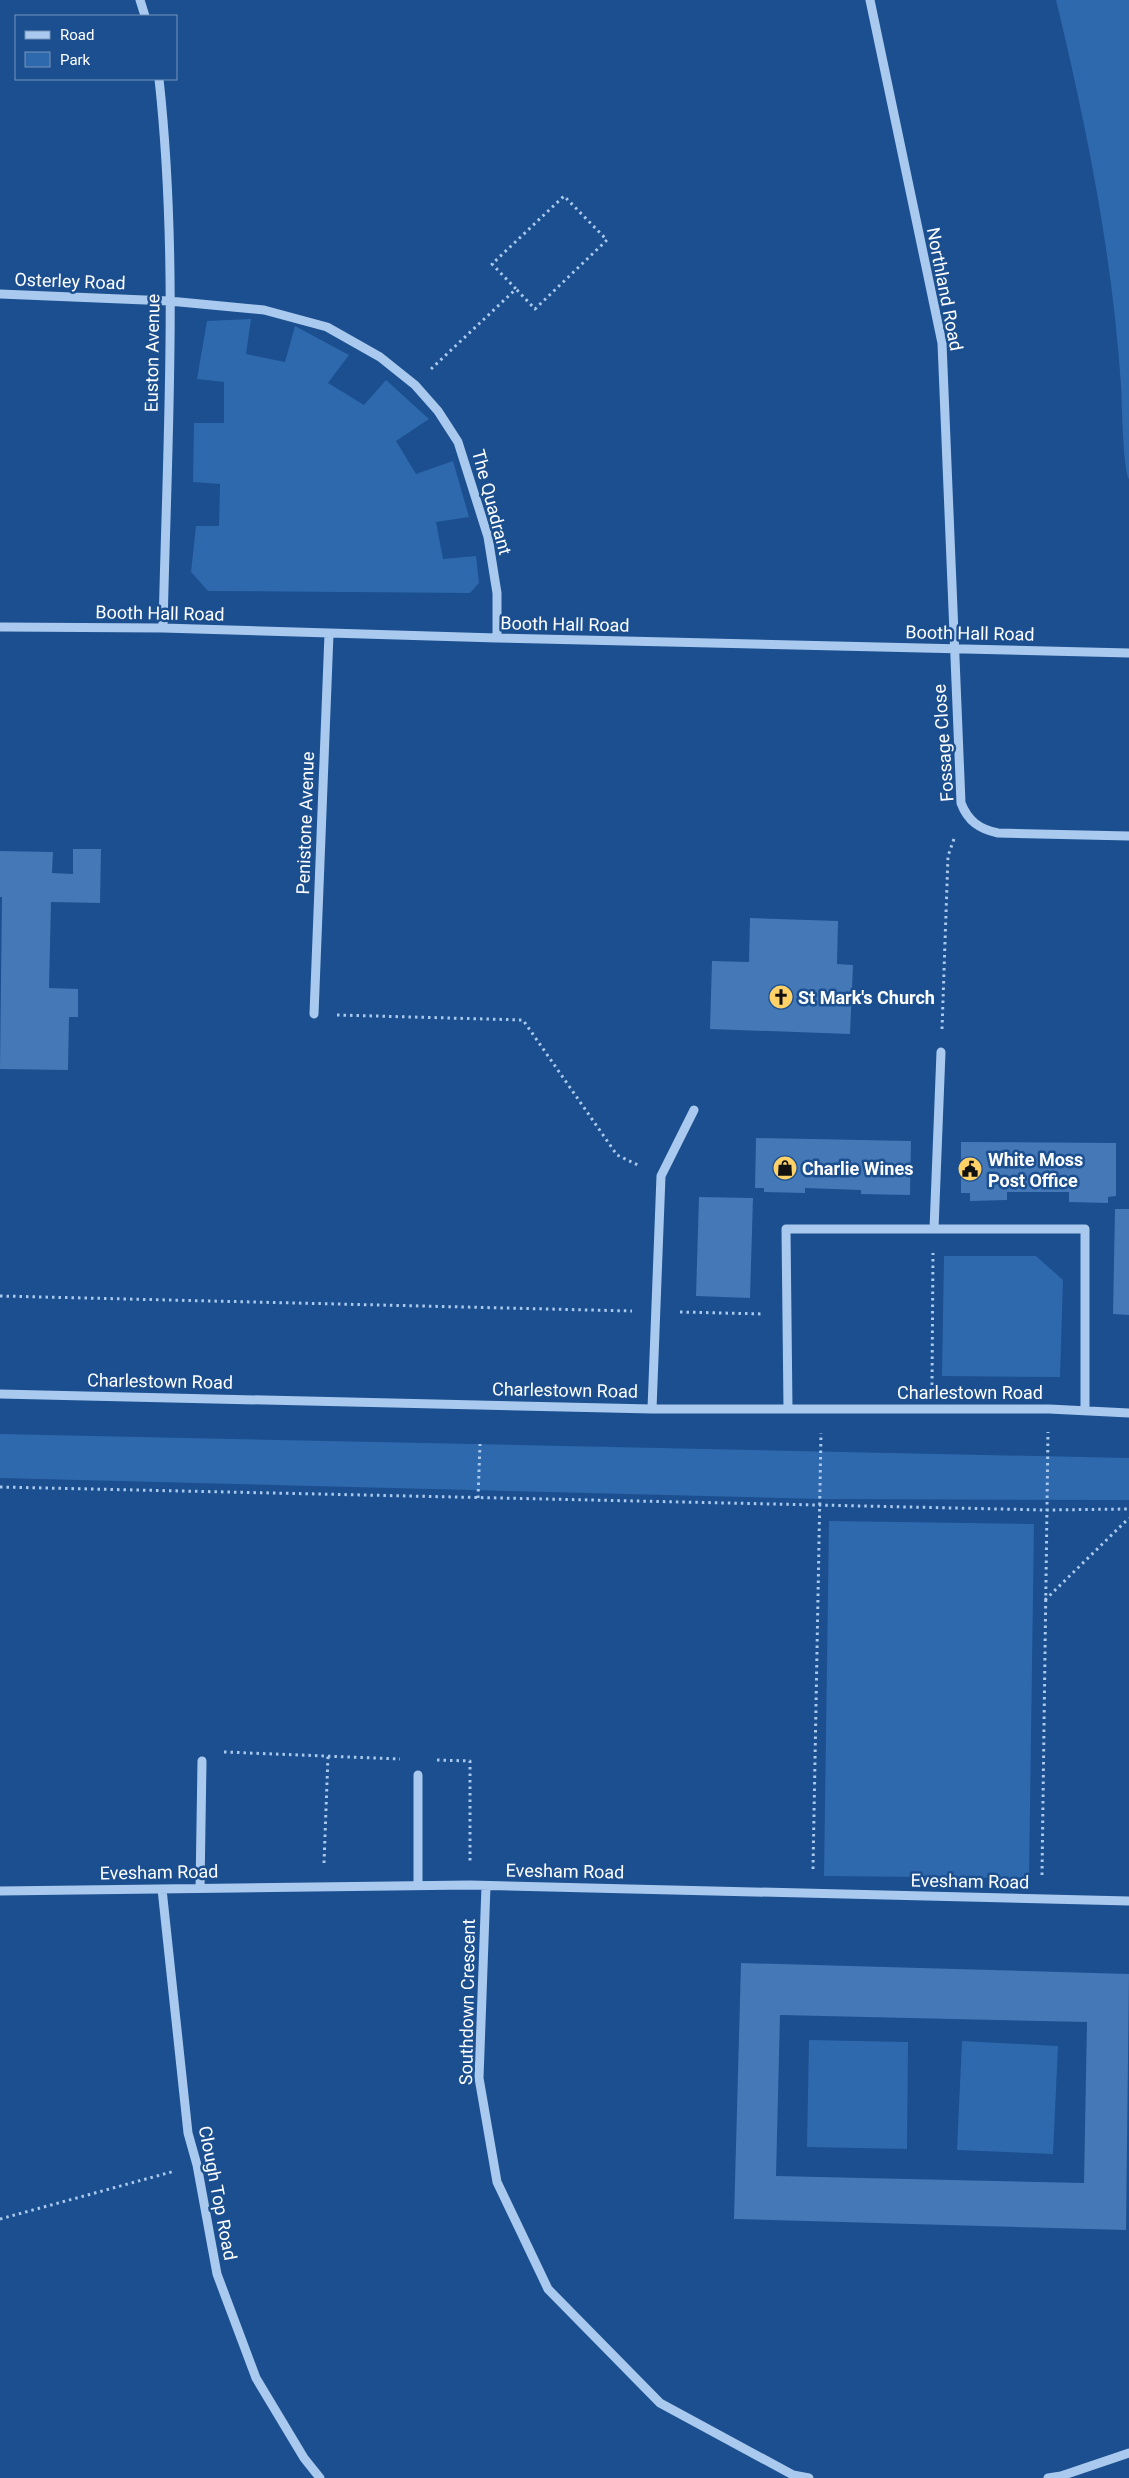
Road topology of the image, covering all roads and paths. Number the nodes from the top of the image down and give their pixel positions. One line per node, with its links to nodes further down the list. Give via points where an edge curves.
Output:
1 (142, 0): 3 (street)
2 (870, 0): 13 (street, Northland Road, via 942,343)
3 (145, 15)
4 (159, 80): 7 (street, Euston Avenue, via 167,152)
5 (516, 289): 5 (path, via 492,264 564,196 607,240 535,309); 8 (path)
6 (0, 294): 7 (street, Osterley Road)
7 (170, 301): 8 (street, The Quadrant, via 264,310 327,327 380,357); 10 (street, Euston Avenue)
8 (415, 385): 12 (street, The Quadrant, via 438,411 458,442 473,486 488,537 497,594)
9 (0, 627): 10 (street, Booth Hall Road)
10 (163, 628): 11 (street, Booth Hall Road)
11 (329, 634): 12 (street, Booth Hall Road); 17 (street, Penistone Avenue)
12 (497, 638): 13 (street, Booth Hall Road)
13 (954, 649): 14 (street, Booth Hall Road); 15 (street, Fossage Close, via 960,790)
14 (1129, 652)
15 (966, 814): 16 (street, Fossage Close, via 985,830 998,832); 18 (path, via 948,856)
16 (1129, 836)
17 (314, 1014): 20 (path, via 523,1020 617,1156)
18 (941, 1052): 21 (street)
19 (694, 1110): 20 (street)
20 (661, 1176): 23 (street)
21 (934, 1229): 24 (street, via 786,1229); 28 (path); 31 (street, via 1084,1229)
22 (0, 1296): 23 (path)
23 (656, 1312): 24 (path); 29 (street)
24 (788, 1315): 27 (street)
25 (0, 1394): 29 (street, Charlestown Road)
26 (822, 1407): 27 (street, Charlestown Road); 28 (street, Charlestown Road); 36 (path)
27 (788, 1408): 29 (street, Charlestown Road)
28 (932, 1408): 30 (street, Charlestown Road)
29 (652, 1409)
30 (1049, 1409): 31 (street, Charlestown Road); 37 (path)
31 (1085, 1410): 32 (street, Charlestown Road)
32 (1129, 1413)
33 (480, 1444): 35 (path)
34 (0, 1487): 35 (path)
35 (478, 1498): 36 (path)
36 (820, 1506): 37 (path); 54 (path)
37 (1045, 1510): 38 (path); 40 (path)
38 (1129, 1510)
39 (1129, 1518): 40 (path)
40 (1045, 1601): 55 (path)
41 (219, 1752): 42 (path)
42 (328, 1756): 43 (path); 47 (path)
43 (404, 1759)
44 (432, 1760): 49 (path, via 470,1761)
45 (202, 1761): 51 (street)
46 (418, 1775): 48 (street)
47 (324, 1869)
48 (418, 1885): 49 (street, Evesham Road); 51 (street, Evesham Road)
49 (470, 1886): 50 (street, Evesham Road)
50 (486, 1886): 54 (street, Evesham Road); 60 (street, Southdown Crescent, via 479,2078 497,2182 548,2289 660,2404)
51 (200, 1888): 52 (street, Evesham Road)
52 (162, 1889): 53 (street, Evesham Road); 57 (street, Clough Top Road, via 188,2133)
53 (0, 1891)
54 (813, 1893): 55 (street, Evesham Road)
55 (1042, 1899): 56 (street, Evesham Road)
56 (1129, 1901)
57 (197, 2165): 58 (path); 62 (street, Clough Top Road, via 218,2274 256,2378 304,2458)
58 (0, 2219)
59 (1129, 2453): 61 (street)
60 (793, 2477): 63 (street, Southdown Crescent)
61 (1062, 2477): 64 (street)
62 (320, 2478)
63 (809, 2478)
64 (1048, 2478)

